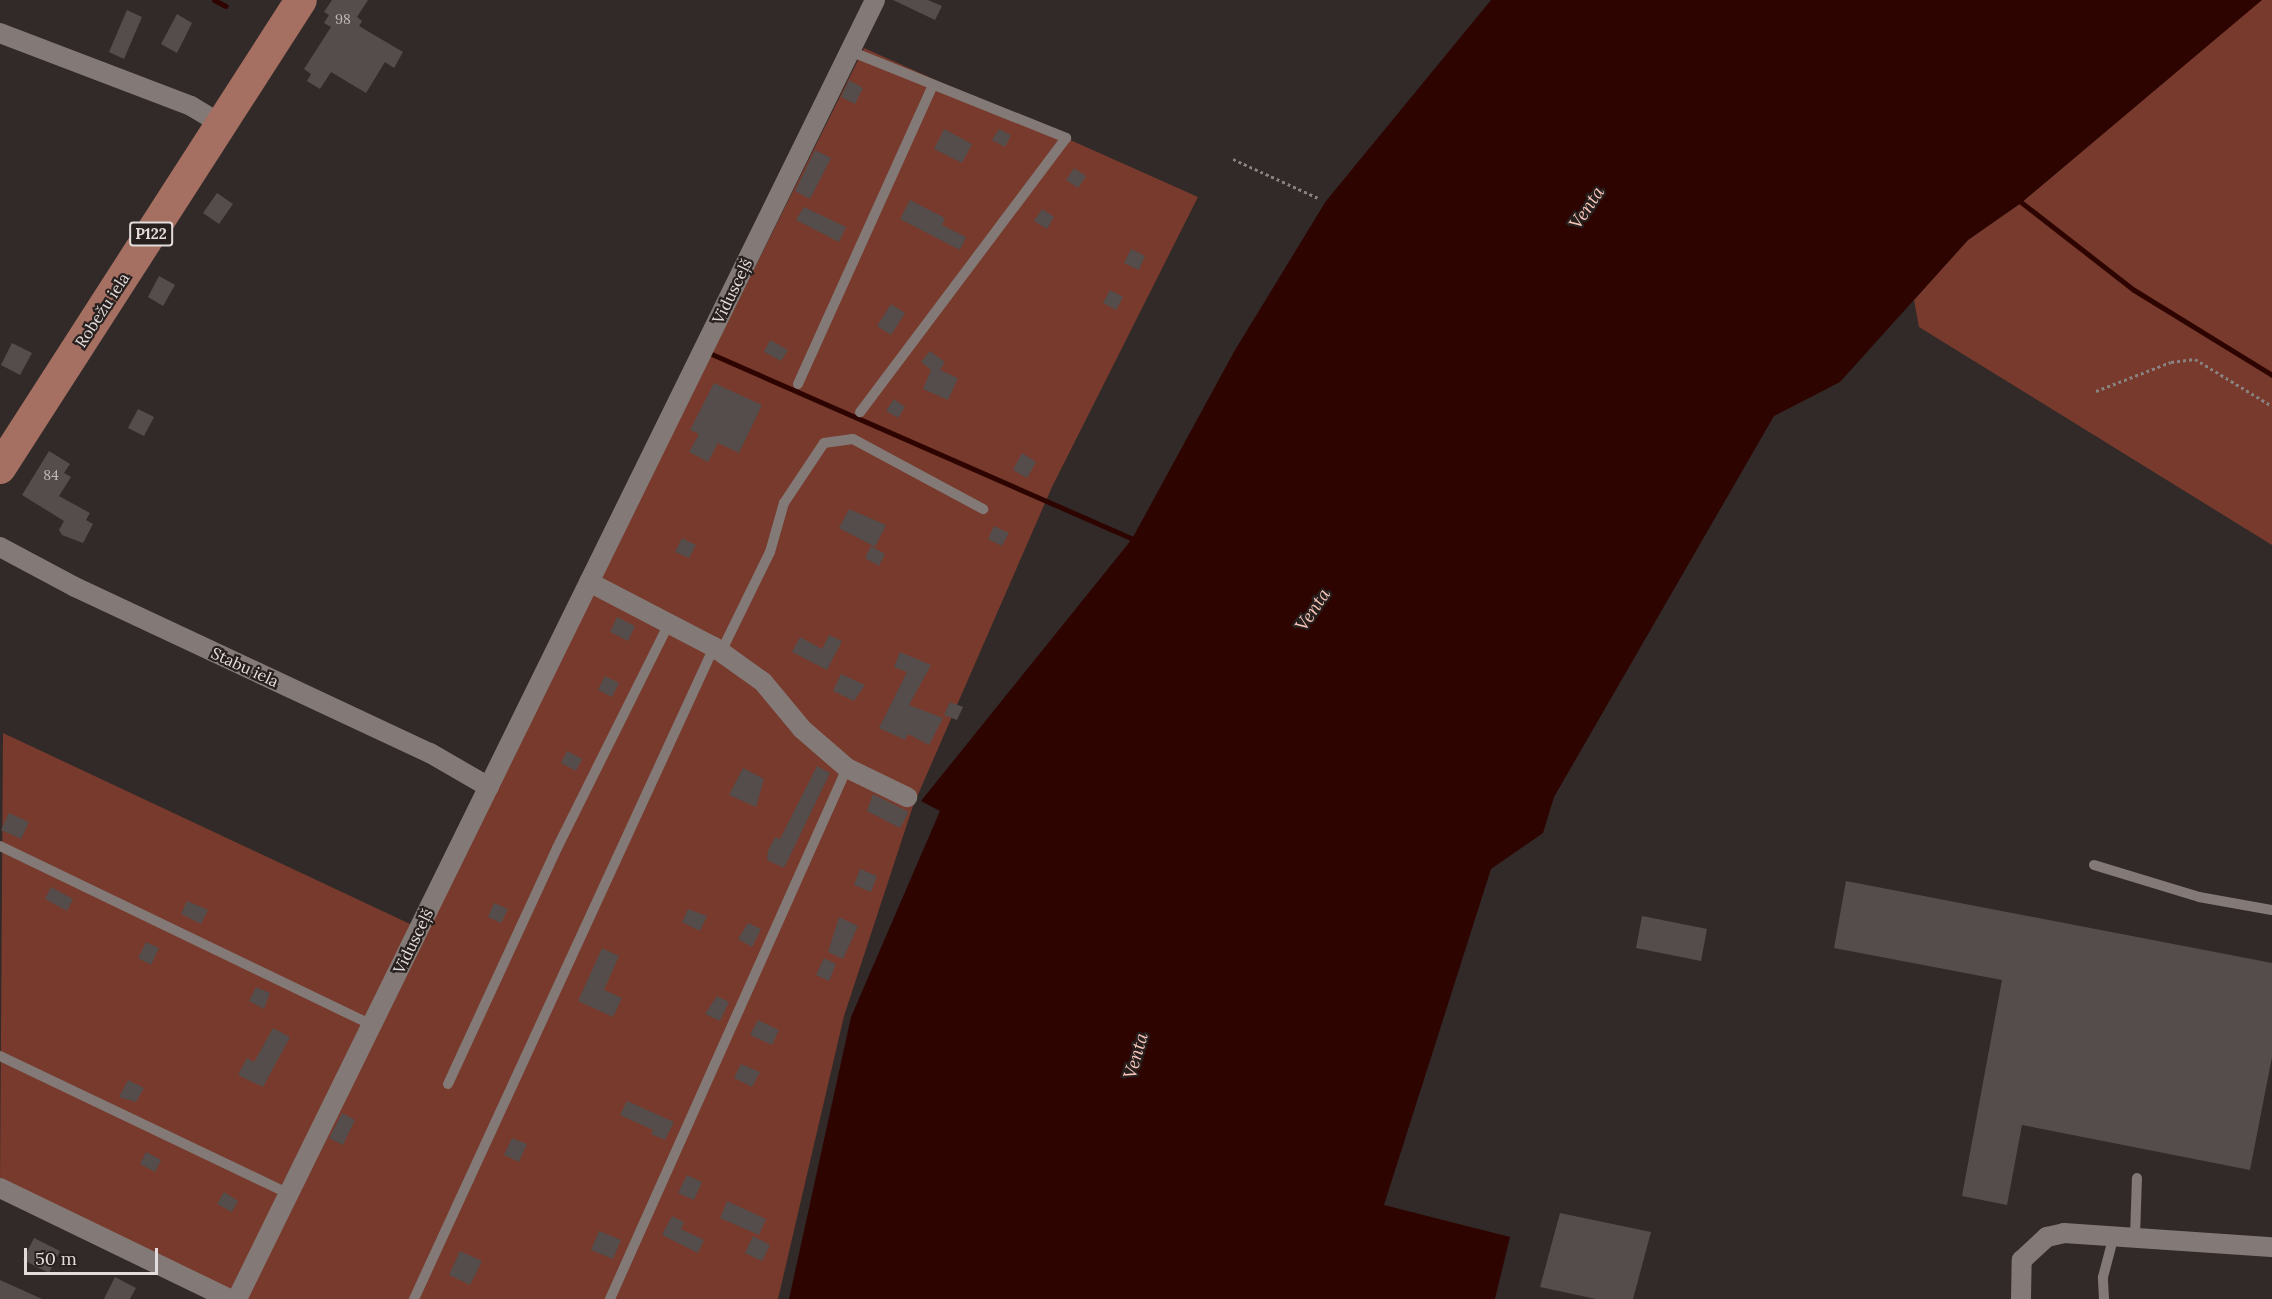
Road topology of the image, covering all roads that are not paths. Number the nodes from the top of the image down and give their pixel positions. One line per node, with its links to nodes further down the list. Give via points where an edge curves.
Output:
1 (301, 0): 6 (main road, Robežu iela / P122)
2 (875, 0): 4 (street, Vidusceļš)
3 (0, 33): 6 (street, via 191,106)
4 (850, 51): 5 (lane); 12 (street, Vidusceļš)
5 (933, 85): 7 (lane); 8 (lane, via 1066,138)
6 (221, 124): 9 (main road, Robežu iela / P122)
7 (798, 384)
8 (860, 412)
9 (0, 468)
10 (983, 509): 14 (lane, via 853,439 824,443 783,503 770,552)
11 (0, 547): 16 (street, Stabu iela, via 75,587 430,753)
12 (589, 582): 13 (street); 16 (street, Vidusceļš)
13 (669, 623): 14 (street); 23 (lane, via 557,848)
14 (718, 649): 15 (street, via 763,682 802,729); 32 (lane)
15 (847, 768): 17 (street); 33 (lane)
16 (489, 787): 21 (street, Vidusceļš)
17 (907, 797)
18 (0, 846): 21 (lane)
19 (2094, 865): 20 (lane, via 2199,897)
20 (2272, 910)
21 (372, 1025): 26 (street, Vidusceļš)
22 (0, 1056): 26 (lane)
23 (448, 1084)
24 (2137, 1178): 28 (lane)
25 (0, 1188): 30 (street)
26 (289, 1194): 31 (street, Vidusceļš)
27 (2114, 1235): 28 (street); 34 (street, via 2064,1233 2047,1237 2022,1260); 35 (lane, via 2103,1277)
28 (2135, 1237): 29 (street)
29 (2272, 1247)
30 (219, 1297)
31 (237, 1299)
32 (414, 1299)
33 (610, 1299)
34 (2021, 1299)
35 (2104, 1299)

